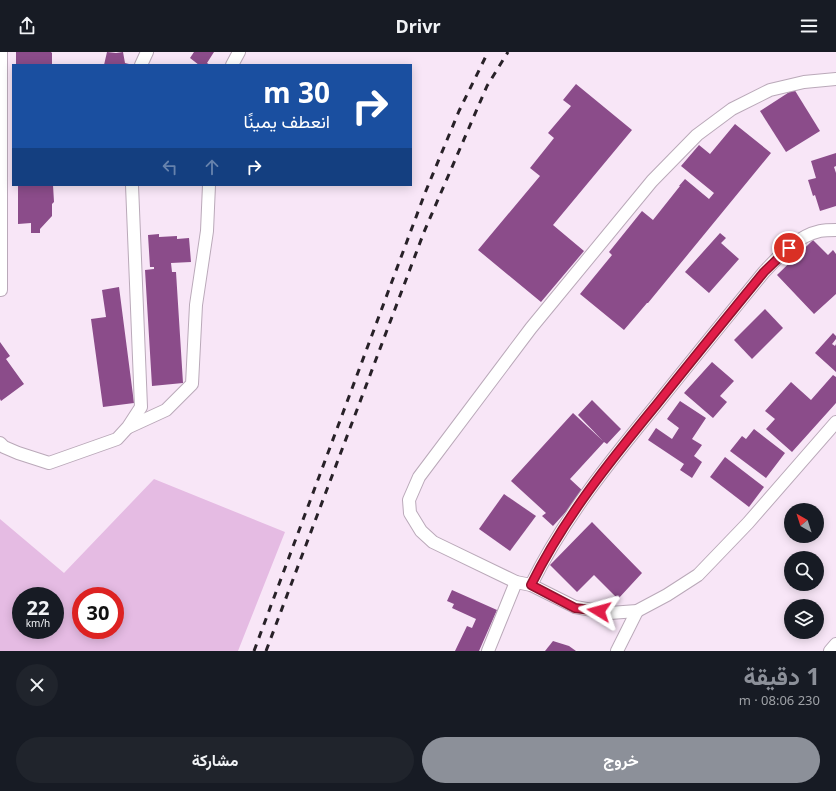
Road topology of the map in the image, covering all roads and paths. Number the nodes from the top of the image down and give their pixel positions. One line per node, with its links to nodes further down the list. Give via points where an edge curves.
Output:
1 (1, 52): 10 (street)
2 (147, 52): 4 (street)
3 (239, 52): 5 (street)
4 (141, 64)
5 (233, 64)
6 (836, 79): 14 (street, via 804,82 770,90 732,109 697,135 652,180 536,322 419,477 409,500 410,514 421,531 433,542)
7 (132, 186): 12 (street, via 142,407)
8 (209, 186): 12 (street, via 207,231 196,306 192,384 166,410)
9 (836, 230): 15 (street, via 819,231 798,241 764,272 609,462 571,515)
10 (1, 290)
11 (836, 422): 16 (street, via 748,523 698,575)
12 (128, 427): 13 (street, via 117,439 48,463 11,450)
13 (0, 443)
14 (516, 582): 15 (street); 18 (street)
15 (531, 585): 16 (street, via 575,608 610,613)
16 (637, 611): 19 (street)
17 (836, 644): 20 (street)
18 (488, 651)
19 (617, 651)
20 (830, 651)

